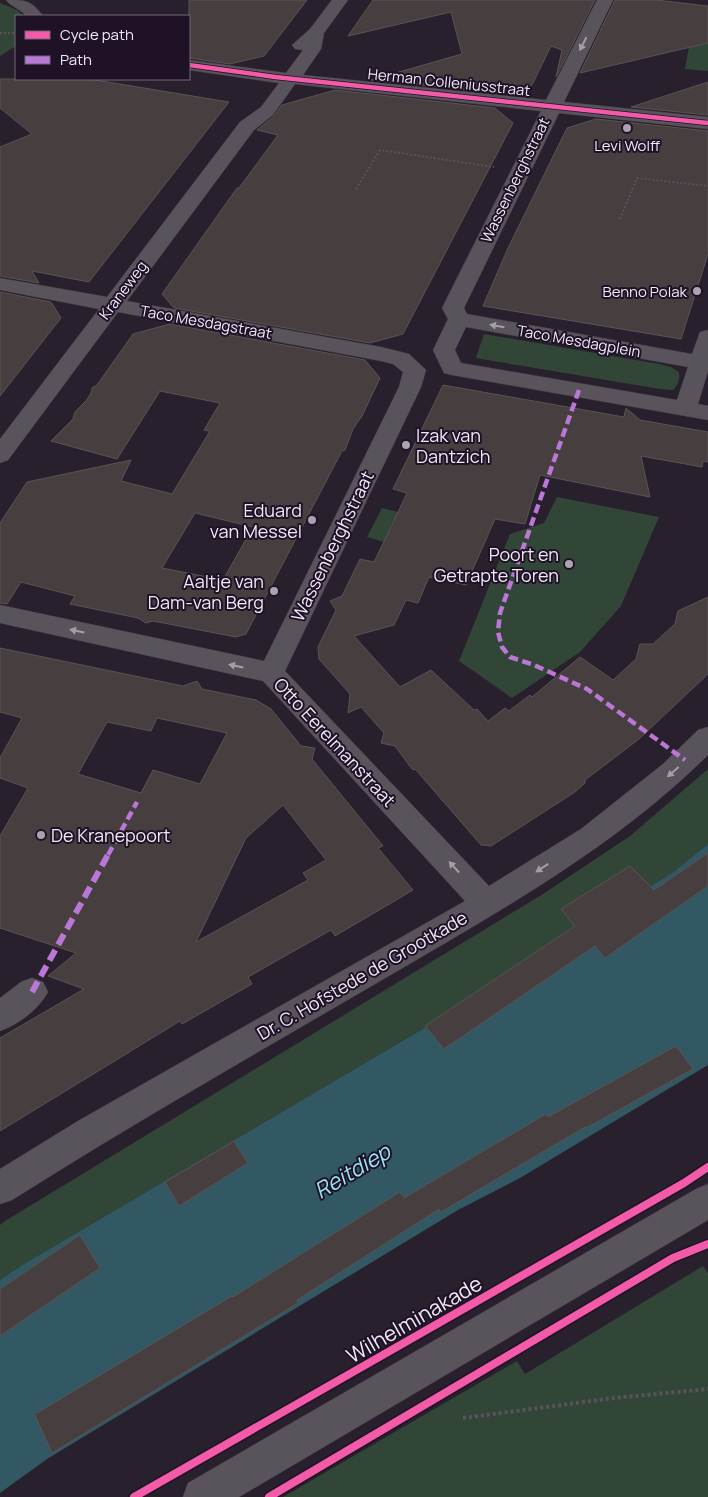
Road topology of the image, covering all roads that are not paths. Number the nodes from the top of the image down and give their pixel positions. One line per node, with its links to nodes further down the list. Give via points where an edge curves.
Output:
1 (14, 0): 4 (street, via 28,7)
2 (340, 0): 6 (street, Kraneweg, via 316,33 312,49)
3 (605, 0): 7 (street, Wassenberghstraat, one-way to 7)
4 (34, 15)
5 (190, 65): 6 (street, Herman Colleniusstraat)
6 (283, 78): 7 (street, Herman Colleniusstraat); 10 (street, Kraneweg, via 266,111 247,126)
7 (552, 105): 8 (street, Herman Colleniusstraat); 11 (street, Wassenberghstraat, via 453,308)
8 (708, 123)
9 (0, 284): 10 (street, Taco Mesdagstraat)
10 (111, 305): 14 (street, Taco Mesdagstraat, via 381,354 401,359); 17 (street, Kraneweg)
11 (459, 319): 13 (street, Taco Mesdagplein, one-way to 11); 15 (street, Wassenberghstraat, via 444,350 452,368)
12 (708, 337): 13 (street)
13 (700, 362): 15 (street)
14 (410, 366): 19 (street, Wassenberghstraat, via 415,370 410,387)
15 (685, 409): 16 (street)
16 (708, 413)
17 (0, 455)
18 (0, 614): 19 (street, Otto Eerelmanstraat, one-way to 18)
19 (271, 673): 21 (street, Otto Eerelmanstraat, one-way to 19)
20 (708, 738): 21 (street, Dr. C. Hofstede de Grootkade, one-way to 21, via 673,772 591,836)
21 (486, 904): 24 (street, Dr. C. Hofstede de Grootkade, via 90,1132)
22 (32, 992): 23 (street)
23 (0, 1017)
24 (0, 1188)
25 (706, 1207): 26 (street)
26 (202, 1497)

